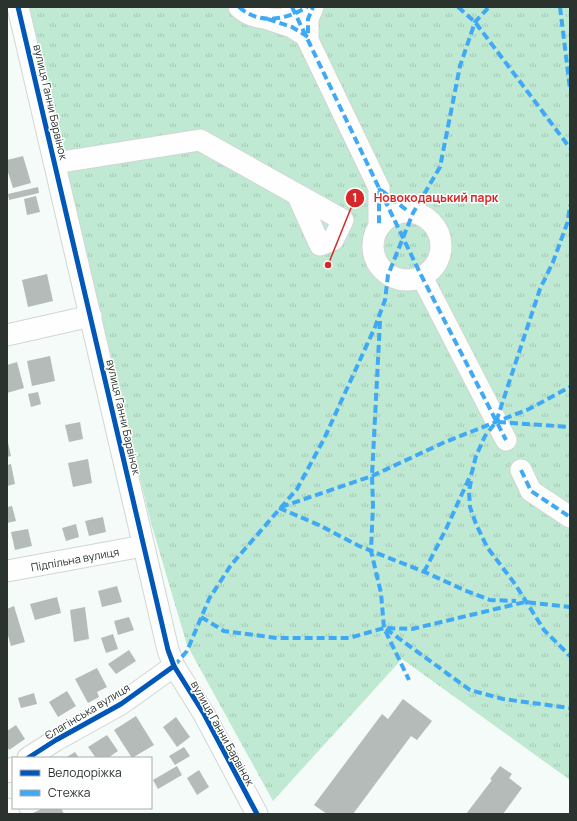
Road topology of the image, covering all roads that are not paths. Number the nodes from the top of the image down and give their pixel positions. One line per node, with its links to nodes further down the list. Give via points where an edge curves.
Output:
1 (18, 7): 6 (street, вулиця Ганни Барвінок)
2 (239, 7): 4 (street, via 254,16)
3 (302, 9): 4 (street, via 282,19); 5 (street, via 308,19)
4 (268, 19): 5 (street, via 292,27)
5 (308, 37): 7 (street)
6 (55, 163): 8 (street, via 200,140); 12 (street, вулиця Ганни Барвінок)
7 (379, 188): 9 (street); 10 (street)
8 (297, 194)
9 (409, 212): 10 (street, via 392,216); 11 (street, via 418,214 433,224 440,240 439,257 435,265)
10 (379, 227): 11 (street, via 373,248 381,269 405,280)
11 (422, 277): 14 (street)
12 (91, 316): 13 (street); 17 (street, вулиця Ганни Барвінок)
13 (7, 335)
14 (506, 440)
15 (521, 470): 16 (street, via 532,491)
16 (570, 517)
17 (143, 546): 18 (street, Підпільна вулиця); 19 (street, вулиця Ганни Барвінок)
18 (7, 571)
19 (174, 666): 20 (street, Єлагінська вулиця, via 121,704); 23 (street, вулиця Ганни Барвінок, via 204,714)
20 (30, 757)
21 (7, 809): 22 (street)
22 (9, 814)
23 (257, 814)

